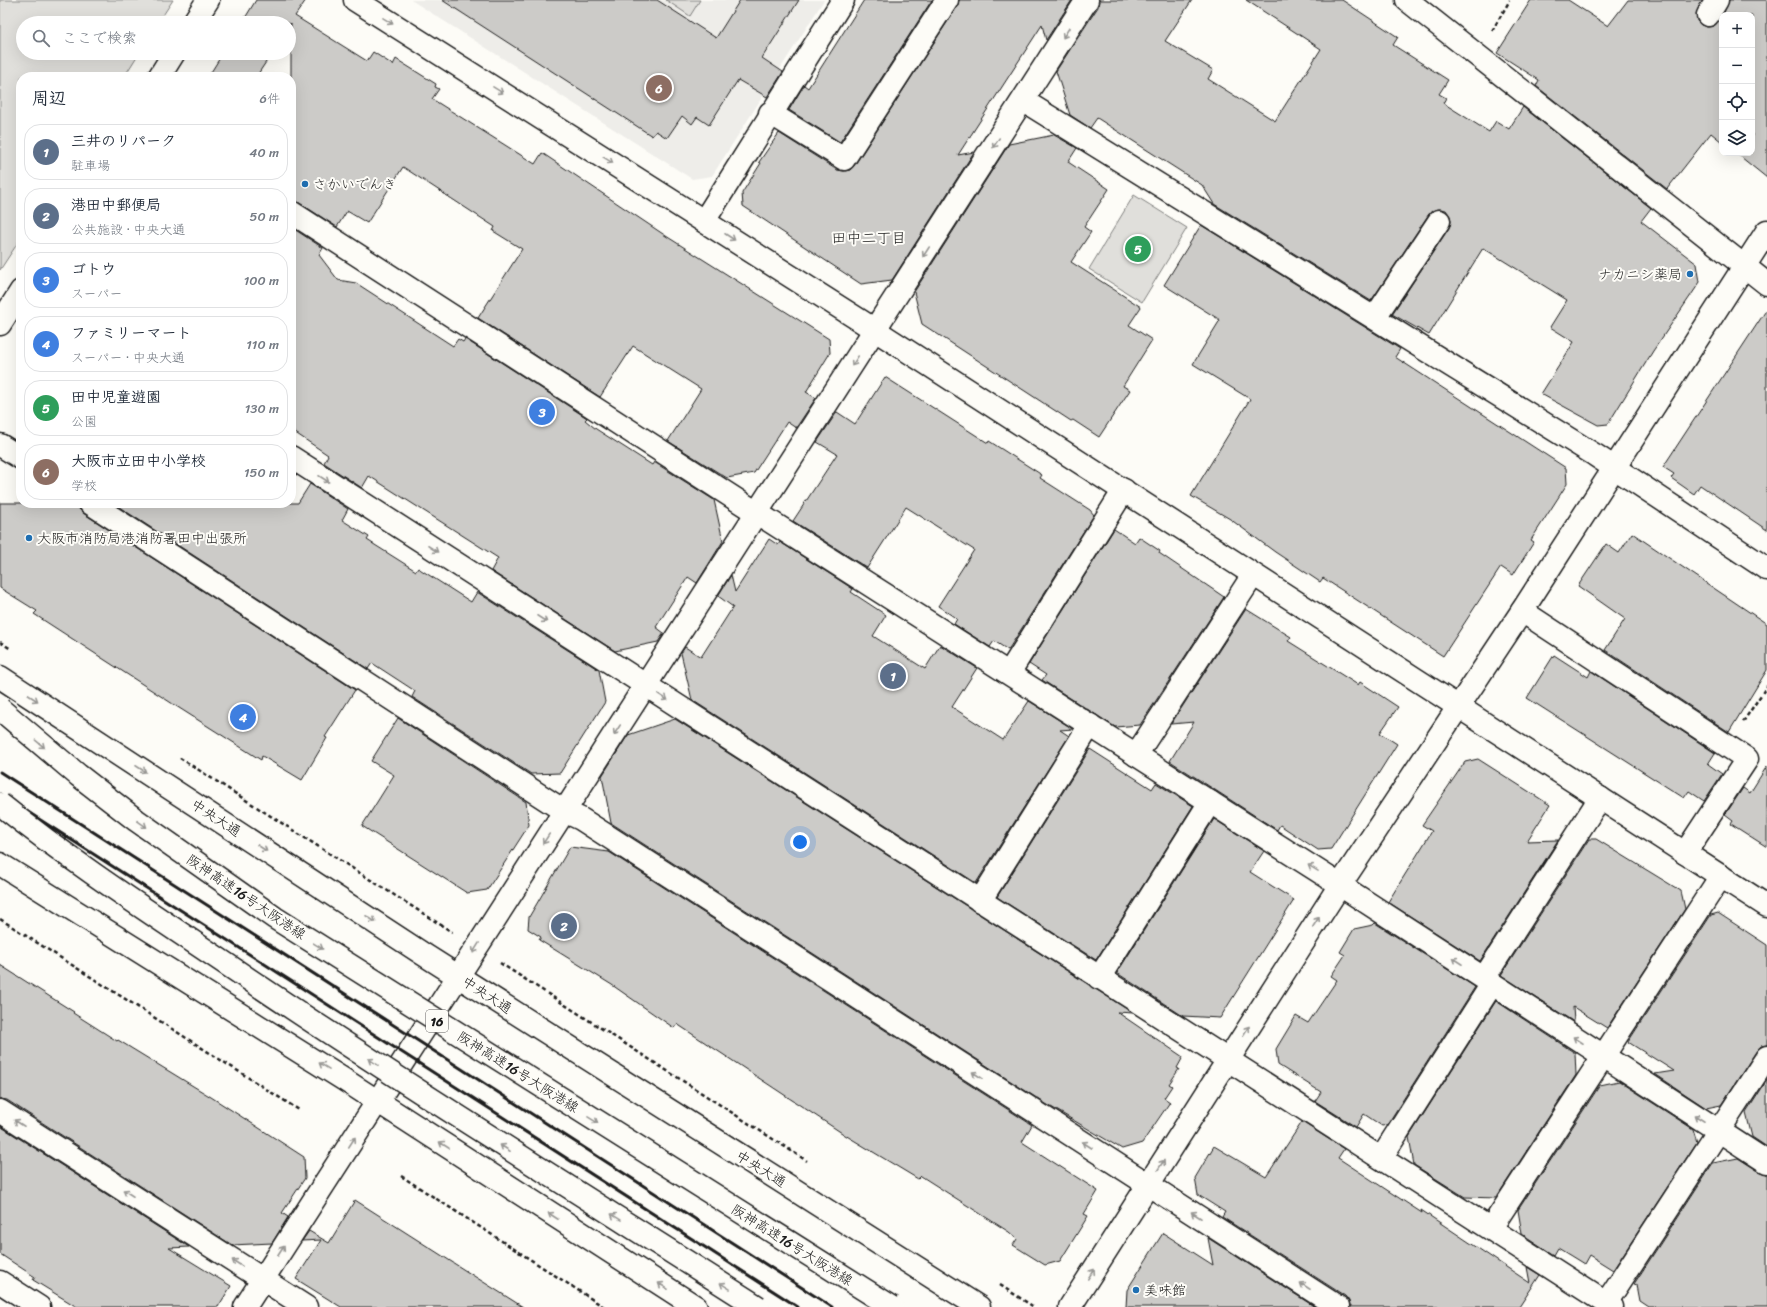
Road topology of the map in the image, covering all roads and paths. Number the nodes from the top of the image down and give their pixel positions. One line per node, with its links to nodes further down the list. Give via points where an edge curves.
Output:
1 (208, 0): 8 (main road)
2 (356, 0): 15 (main road, one-way to 15)
3 (843, 0): 13 (main road)
4 (947, 0): 13 (main road, via 844,158)
5 (1087, 0): 12 (main road, one-way to 12)
6 (1407, 0): 9 (main road)
7 (1510, 0): 9 (path)
8 (198, 16)
9 (1476, 54): 18 (main road)
10 (170, 60): 11 (main road)
11 (162, 72)
12 (1024, 101): 21 (main road); 23 (main road, one-way to 23)
13 (770, 113): 15 (main road)
14 (296, 215): 30 (main road)
15 (704, 221): 23 (main road, one-way to 23)
16 (1438, 221): 21 (main road)
17 (1767, 231): 18 (main road)
18 (1744, 266): 19 (main road); 27 (main road)
19 (1767, 284)
20 (16, 298): 22 (main road)
21 (1375, 317): 27 (main road)
22 (0, 324)
23 (874, 330): 28 (main road); 30 (main road, one-way to 30)
24 (0, 445): 25 (main road)
25 (16, 455)
26 (296, 460): 38 (main road, one-way to 38)
27 (1614, 468): 31 (main road); 33 (main road)
28 (1124, 490): 32 (main road); 36 (main road)
29 (98, 508): 49 (main road)
30 (757, 513): 36 (main road); 38 (main road)
31 (1767, 569)
32 (1253, 575): 40 (main road); 45 (main road)
33 (1522, 611): 40 (main road); 43 (main road)
34 (0, 642): 35 (path)
35 (13, 650)
36 (1009, 673): 42 (main road)
37 (0, 677): 59 (main road, 中央大通, one-way to 59)
38 (646, 685): 49 (main road, one-way to 49); 54 (main road, one-way to 54)
39 (1767, 686): 43 (path)
40 (1458, 707): 46 (main road); 53 (main road)
41 (0, 709): 85 (main road, 阪神高速16号大阪港線 / 16, one-way to 85, bridge, via 136,820 275,918)
42 (1090, 725): 45 (main road); 54 (main road)
43 (1728, 746): 50 (main road, via 1747,759)
44 (175, 754): 57 (path)
45 (1136, 755): 47 (main road)
46 (1600, 798): 50 (main road); 61 (main road)
47 (1210, 802): 53 (main road, one-way to 47); 60 (main road)
48 (0, 804): 84 (main road, one-way to 48, bridge, via 335,1037 95,876)
49 (564, 811): 59 (main road, one-way to 59); 73 (main road, one-way to 49, via 581,819)
50 (1685, 853): 52 (main road)
51 (0, 864): 65 (main road, one-way to 51, via 343,1078)
52 (1721, 876): 55 (main road); 62 (main road)
53 (1340, 885): 61 (main road, one-way to 53); 64 (main road, one-way to 53)
54 (980, 901): 60 (main road)
55 (1767, 906)
56 (0, 919): 66 (path)
57 (457, 936)
58 (497, 961): 71 (path)
59 (458, 976): 65 (main road); 86 (main road, 中央大通)
60 (1099, 978): 64 (main road)
61 (1488, 981): 62 (main road, one-way to 61); 69 (main road)
62 (1602, 1056): 68 (main road, one-way to 62); 74 (main road)
63 (1767, 1057): 68 (main road)
64 (1228, 1060): 69 (main road); 73 (main road, one-way to 64)
65 (378, 1103): 75 (main road, one-way to 65); 83 (main road, one-way to 65)
66 (299, 1110)
67 (0, 1111): 75 (main road, one-way to 67)
68 (1719, 1131): 70 (main road); 78 (main road)
69 (1382, 1158): 74 (main road)
70 (1767, 1162)
71 (813, 1164)
72 (401, 1176): 82 (path)
73 (1148, 1184): 88 (main road, one-way to 73); 89 (main road, one-way to 73)
74 (1491, 1228): 78 (main road)
75 (262, 1280): 80 (main road); 81 (main road)
76 (994, 1281): 87 (path)
77 (0, 1282): 79 (main road)
78 (1609, 1305)
79 (39, 1307)
80 (245, 1307)
81 (306, 1307)
82 (604, 1307)
83 (696, 1307)
84 (758, 1307)
85 (892, 1307)
86 (979, 1307)
87 (1034, 1307)
88 (1070, 1307)
89 (1338, 1307)

